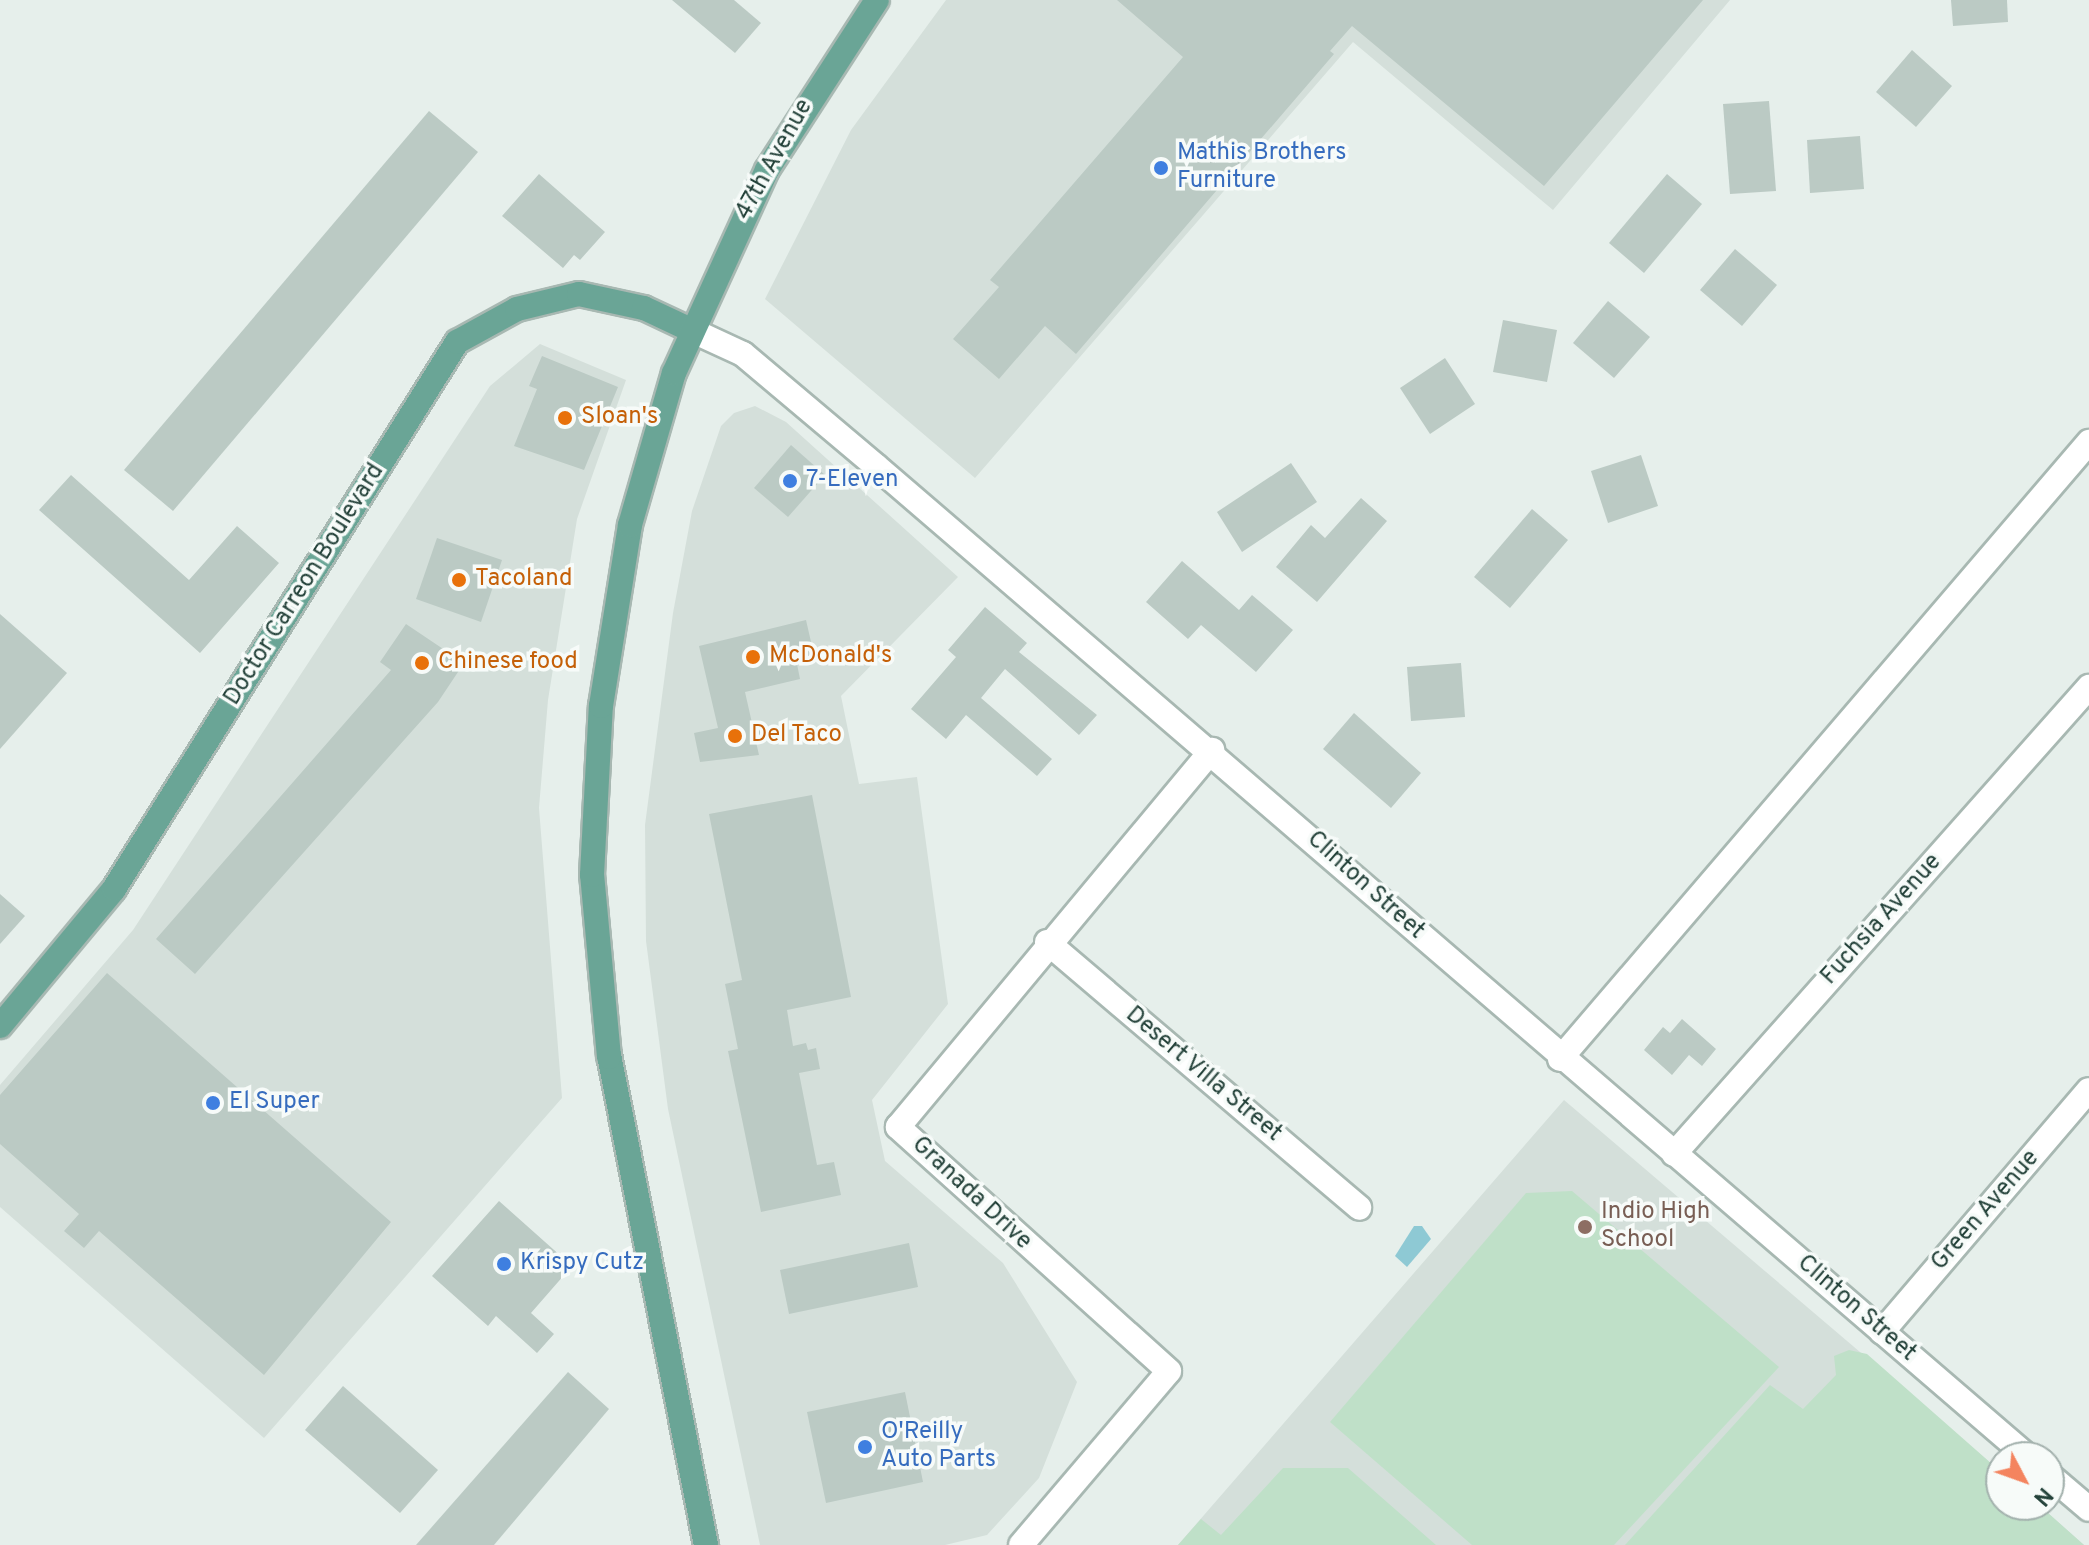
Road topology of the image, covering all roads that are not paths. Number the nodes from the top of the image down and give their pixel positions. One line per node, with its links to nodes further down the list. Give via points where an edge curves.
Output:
1 (877, 0): 2 (main road, 47th Avenue, via 767,170)
2 (691, 330): 5 (street, Clinton Street, via 743,354); 7 (main road, Doctor Carreon Boulevard, via 644,308 579,294 517,309 457,342 114,889); 16 (main road, 47th Avenue, via 649,449 611,629 595,764 592,875 609,1057)
3 (2089, 442): 8 (street)
4 (2089, 687): 10 (street, Fuchsia Avenue)
5 (1212, 750): 6 (street, Granada Drive); 8 (street, Clinton Street)
6 (1047, 942): 11 (street, Desert Villa Street); 17 (street, Granada Drive, via 898,1127 1169,1371)
7 (5, 1010)
8 (1560, 1059): 10 (street, Clinton Street)
9 (2089, 1090): 12 (street, Green Avenue)
10 (1674, 1154): 12 (street, Clinton Street)
11 (1359, 1208)
12 (1882, 1332): 13 (street, Clinton Street)
13 (2009, 1441)
14 (2065, 1489): 15 (street)
15 (2089, 1509)
16 (706, 1545)
17 (1021, 1545)

